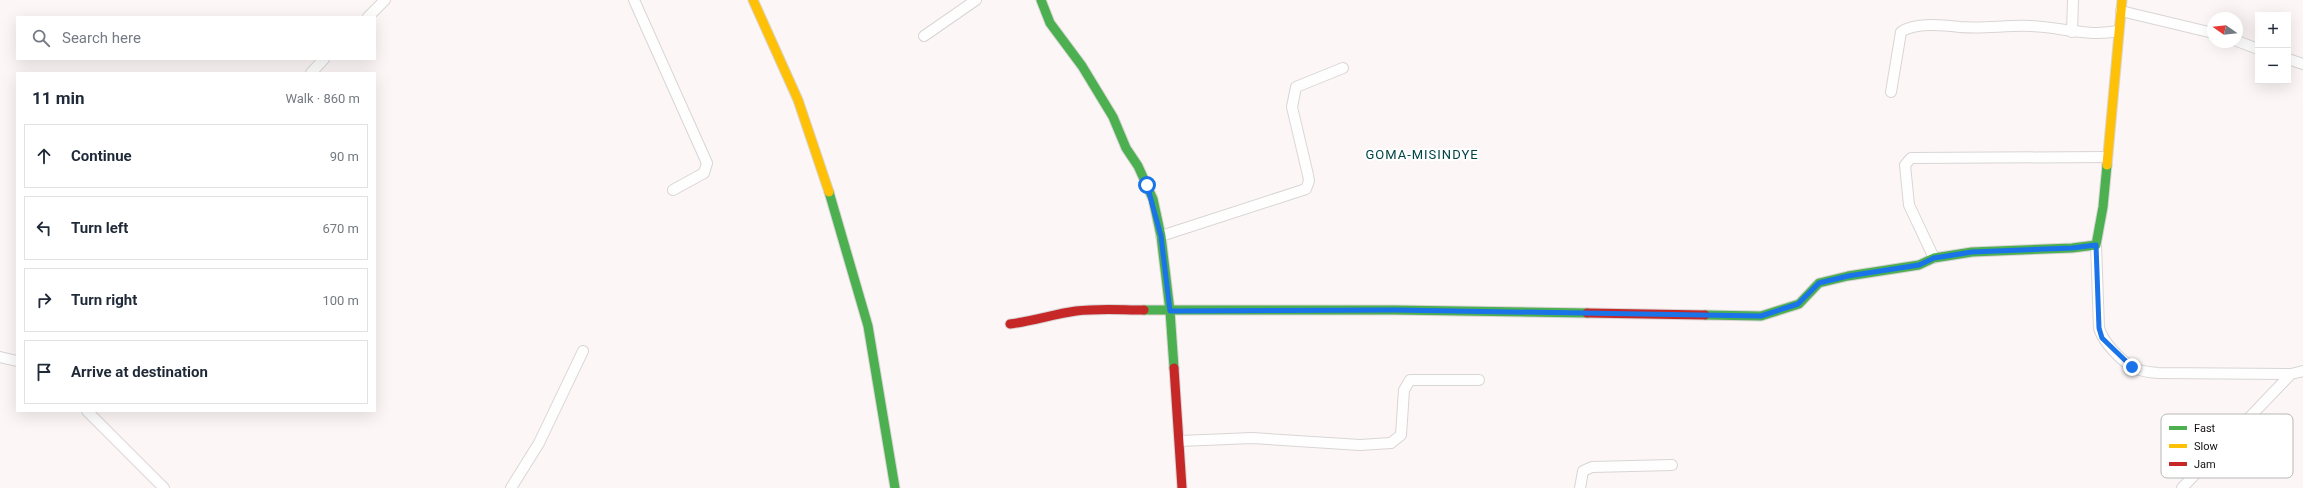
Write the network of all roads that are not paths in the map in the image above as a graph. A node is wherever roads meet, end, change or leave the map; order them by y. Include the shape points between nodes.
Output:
1 (385, 0) edge
2 (634, 0) edge
3 (753, 0) edge
4 (976, 0) edge
5 (1041, 0) edge
6 (2073, 0) edge
7 (2122, 0) edge
8 (2121, 11) junction
9 (369, 16) edge
10 (2118, 31) junction
11 (2072, 32) junction
12 (2207, 32) edge
13 (924, 36) dead end
14 (2243, 43) edge
15 (2255, 48) edge
16 (323, 60) edge
17 (2291, 60) edge
18 (2303, 64) edge
19 (1343, 68) dead end
20 (312, 72) edge
21 (1891, 92) dead end
22 (2107, 157) junction
23 (673, 190) dead end
24 (1161, 236) junction
25 (2096, 245) junction
26 (1934, 258) junction
27 (1170, 311) junction
28 (1010, 324) dead end
29 (584, 351) dead end
30 (0, 356) edge
31 (16, 361) edge
32 (2303, 371) edge
33 (2291, 374) junction
34 (1479, 380) dead end
35 (88, 412) edge
36 (2253, 414) edge
37 (1180, 441) junction
38 (1672, 465) dead end
39 (2192, 478) edge
40 (164, 488) edge
41 (511, 488) edge
42 (895, 488) edge
43 (1182, 488) edge
44 (1580, 488) edge
45 (2182, 488) edge

1 - 9 street
2 - 23 street via 707,163 704,172
3 - 42 street via 798,100 854,273 868,326
4 - 13 street
5 - 24 street via 1050,23 1082,66 1113,117 1126,148 1147,185
6 - 11 street
7 - 8 street
8 - 10 street
8 - 12 street
10 - 11 street via 2103,34
10 - 22 street
11 - 21 street via 2019,25 1961,27 1940,24 1908,27 1901,32 1897,45
14 - 15 street
16 - 20 street
17 - 18 street
19 - 24 street via 1296,87 1292,106 1308,175 1306,189
22 - 25 street via 2103,207
22 - 26 street via 1911,158 1905,165 1909,205
24 - 27 street
25 - 26 street via 1972,252
25 - 33 street via 2099,328 2102,338 2132,367 2158,374
26 - 27 street via 1919,265 1819,283 1798,304 1761,316 1395,310
27 - 28 street via 1099,309
27 - 37 street
29 - 41 street via 539,443
30 - 31 street
32 - 33 street
33 - 36 street
34 - 37 street via 1410,380 1404,390 1401,435 1391,443 1360,445 1252,438
35 - 40 street
37 - 43 street
38 - 44 street via 1592,467 1583,471
39 - 45 street

